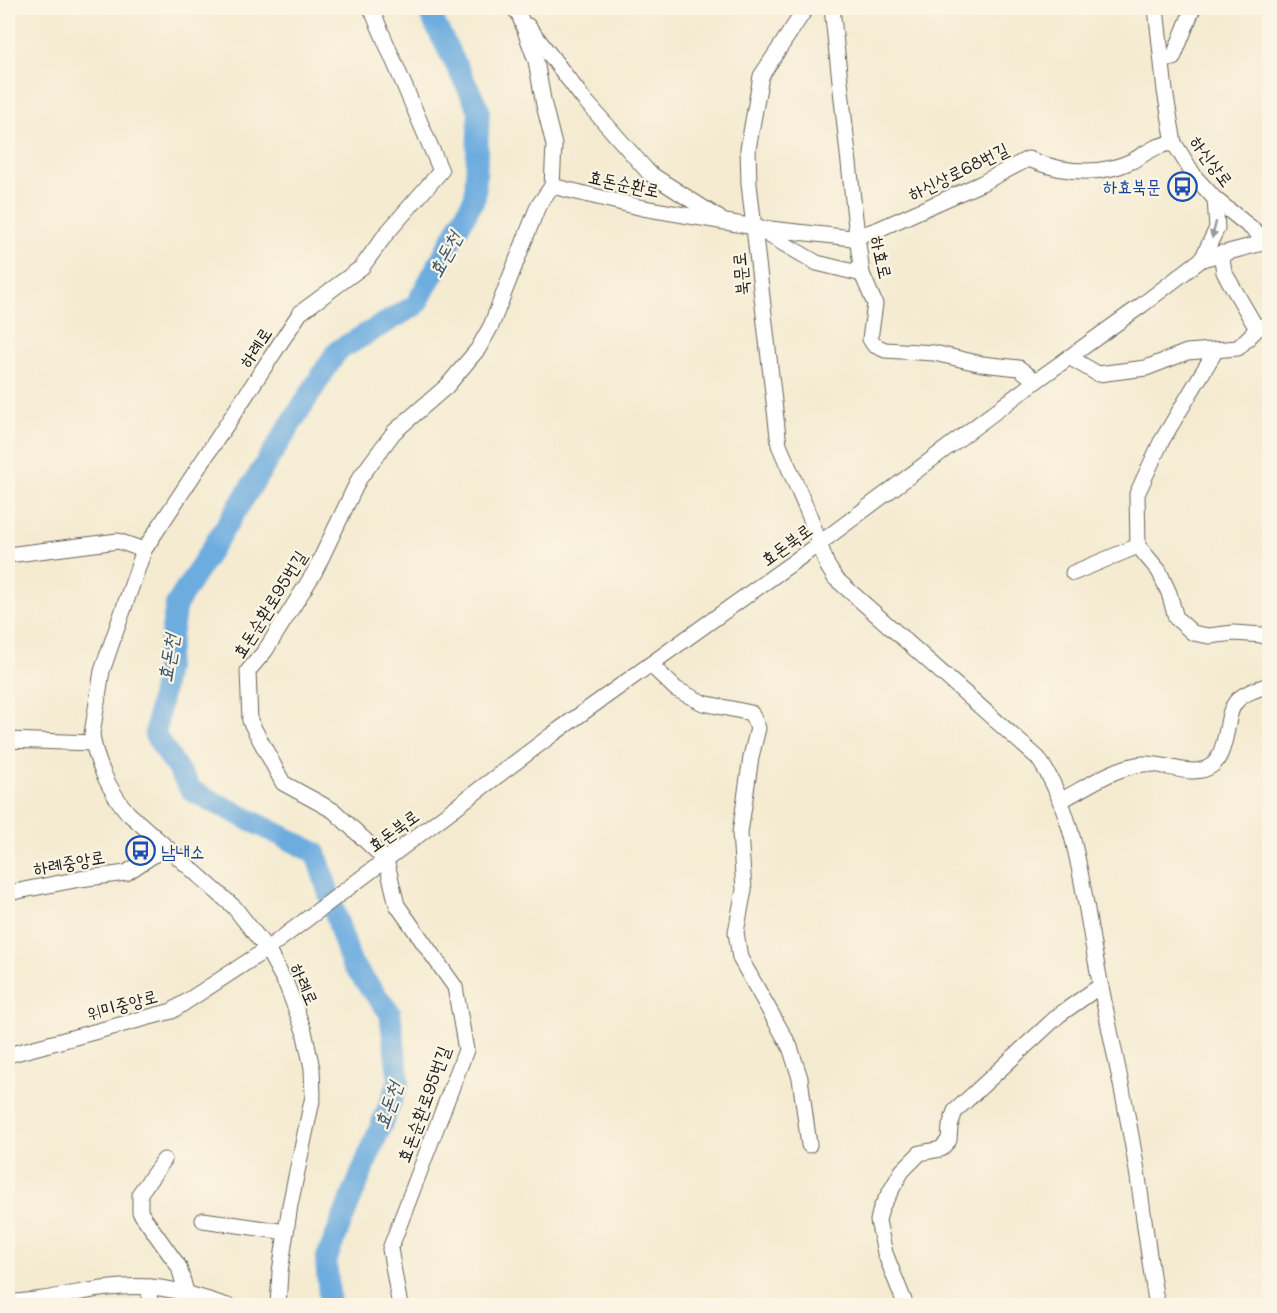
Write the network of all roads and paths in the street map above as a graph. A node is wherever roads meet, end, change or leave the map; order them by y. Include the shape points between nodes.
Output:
1 (372, 8) edge
2 (806, 8) edge
3 (832, 8) edge
4 (1156, 8) edge
5 (1193, 8) edge
6 (516, 11) edge
7 (1162, 60) junction
8 (1174, 143) junction
9 (552, 186) junction
10 (1215, 199) junction
11 (727, 222) junction
12 (755, 228) junction
13 (856, 236) junction
14 (1269, 242) edge
15 (1221, 253) junction
16 (1202, 259) junction
17 (862, 274) junction
18 (1263, 325) edge
19 (1216, 350) junction
20 (1069, 357) junction
21 (1036, 381) junction
22 (820, 543) junction
23 (1138, 546) junction
24 (144, 550) junction
25 (8, 555) edge
26 (1073, 573) dead end
27 (1269, 640) edge
28 (651, 664) junction
29 (1269, 685) edge
30 (8, 740) edge
31 (93, 743) junction
32 (1060, 801) junction
33 (166, 847) junction
34 (380, 864) junction
35 (8, 893) edge
36 (267, 949) junction
37 (1100, 986) junction
38 (8, 1055) edge
39 (809, 1145) dead end
40 (164, 1160) dead end
41 (203, 1220) dead end
42 (286, 1232) junction
43 (150, 1287) junction
44 (186, 1292) junction
45 (45, 1302) edge
46 (8, 1303) edge
47 (149, 1305) edge
48 (228, 1305) edge
49 (278, 1305) edge
50 (400, 1305) edge
51 (906, 1305) edge
52 (1157, 1305) edge

1 - 24 street, 하례로 via 441,171 362,267 300,313
2 - 12 street, 북문로 via 761,76 748,149
3 - 13 street, 하효로
4 - 7 street, 하신상로
5 - 7 street via 1173,58
6 - 9 street via 536,61 554,145
6 - 11 street via 582,98 649,173
7 - 8 street, 하신상로
8 - 10 street, 하신상로 via 1195,177
8 - 13 street, 하신상로68번길 via 1159,145 1114,168 1049,168 1028,159 972,188
9 - 11 street, 효돈순환로 via 605,200
9 - 34 street, 효돈순환로95번길 via 538,206 491,326 478,349 447,386 394,432 359,479 314,573 248,671 250,722 283,783 334,811
10 - 14 street, 하신상로
10 -> 16 street via 1217,228
11 - 12 street, 효돈순환로
12 - 13 street, 하신상로68번길
12 - 17 street, 효돈순환로 via 817,263
12 - 22 street, 북문로 via 779,444
13 - 17 street, 하효로
14 - 15 street
15 - 16 street, 효돈북로
15 - 18 street via 1224,272
16 - 20 street, 효돈북로
17 - 21 street, 하효로 via 875,304 870,339 874,345 885,350 934,353 1019,368
18 - 19 street via 1238,348
19 - 20 street via 1187,352 1146,368 1098,374
19 - 23 street via 1161,442 1137,494
20 - 21 street, 효돈북로
21 - 22 street, 효돈북로
22 - 28 street, 효돈북로
22 - 32 street, 북문로 via 835,578 1038,758 1053,778
23 - 26 street
23 - 27 street via 1159,571 1176,618 1193,633 1263,635
24 - 25 street via 118,542
24 - 31 street, 하례로 via 102,671
28 - 34 street, 효돈북로
28 - 39 street via 676,689 703,703 751,713 758,728 740,833 744,890 736,932 740,957 790,1047 800,1078
29 - 32 street via 1235,701 1228,714 1219,758 1210,767 1194,771 1143,764 1117,771
30 - 31 street
31 - 33 street, 하례로 via 119,803
32 - 37 street, 북문로 via 1073,839
33 - 35 street, 하례중앙로 via 126,873
33 - 36 street, 하례로 via 234,907
34 - 36 street, 효돈북로
34 - 50 street, 효돈순환로95번길 via 397,905 455,987 465,1050 390,1249
36 - 38 street, 위미중앙로 via 172,1011
36 - 42 street, 하례로 via 304,1030 312,1068 313,1096
37 - 51 street via 1059,1015 955,1111 949,1140 941,1149 920,1153 902,1171 878,1221 885,1253
37 - 52 street, 북문로 via 1123,1090
40 - 44 street via 140,1193 140,1212 179,1267
41 - 42 street
42 - 49 street, 하례로
43 - 44 street
43 - 45 street via 126,1287
43 - 47 street
44 - 48 street
45 - 46 street

